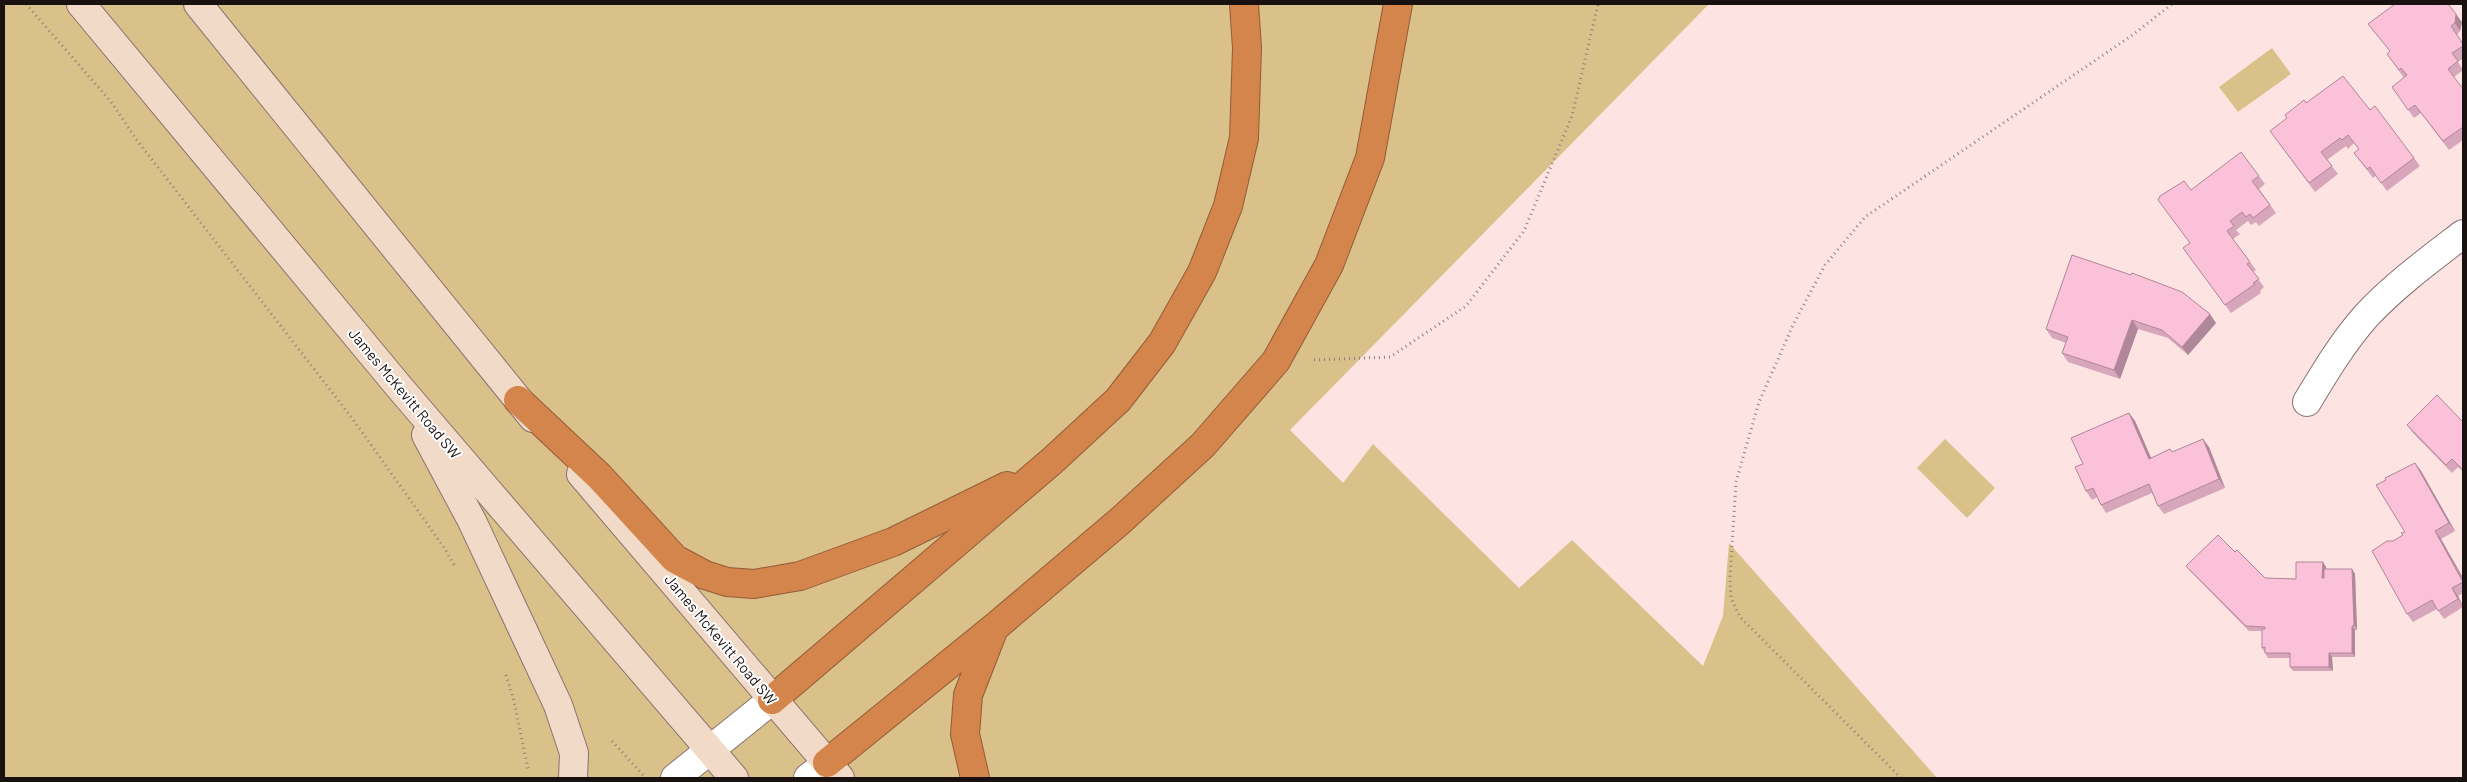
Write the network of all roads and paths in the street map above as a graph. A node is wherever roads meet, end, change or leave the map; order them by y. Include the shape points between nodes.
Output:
1 (26, 4) edge
2 (81, 4) edge
3 (1244, 4) edge
4 (1398, 4) edge
5 (1598, 4) edge
6 (2172, 4) edge
7 (204, 12) edge
8 (2463, 234) edge
9 (1276, 361) junction
10 (400, 388) junction
11 (518, 400) junction
12 (2307, 402) dead end
13 (1052, 461) junction
14 (459, 574) dead end
15 (995, 627) junction
16 (503, 666) dead end
17 (772, 700) junction
18 (612, 741) dead end
19 (710, 749) junction
20 (528, 769) dead end
21 (825, 773) edge
22 (573, 778) edge
23 (646, 778) edge
24 (675, 778) edge
25 (734, 778) edge
26 (975, 778) edge
27 (1901, 778) edge

1 - 14 path via 112,104 352,418 445,549
2 - 10 main road, James McKevitt Road SW
3 - 13 highway via 1247,48 1244,138 1228,206 1202,272 1162,343 1118,400
4 - 9 highway via 1370,158 1329,265
5 - 9 path via 1572,116 1524,231 1466,306 1390,357
6 - 27 path via 2134,34 1865,217 1825,265 1793,325 1759,402 1736,482 1731,598 1740,617
7 - 11 main road, James McKevitt Road SW
8 - 12 street via 2403,280 2366,317
9 - 15 highway via 1202,445 1120,521
10 - 19 main road, James McKevitt Road SW
10 - 22 main road via 472,521 558,705 574,753
11 - 13 highway via 600,477 675,558 705,575 727,582 754,584 800,576 864,554 948,516
11 - 17 main road, James McKevitt Road SW
13 - 17 highway
15 - 21 highway
15 - 26 highway via 968,695 966,734
16 - 20 path
17 - 19 street
17 - 21 main road, James McKevitt Road SW
18 - 23 path
19 - 24 street
19 - 25 main road, James McKevitt Road SW

